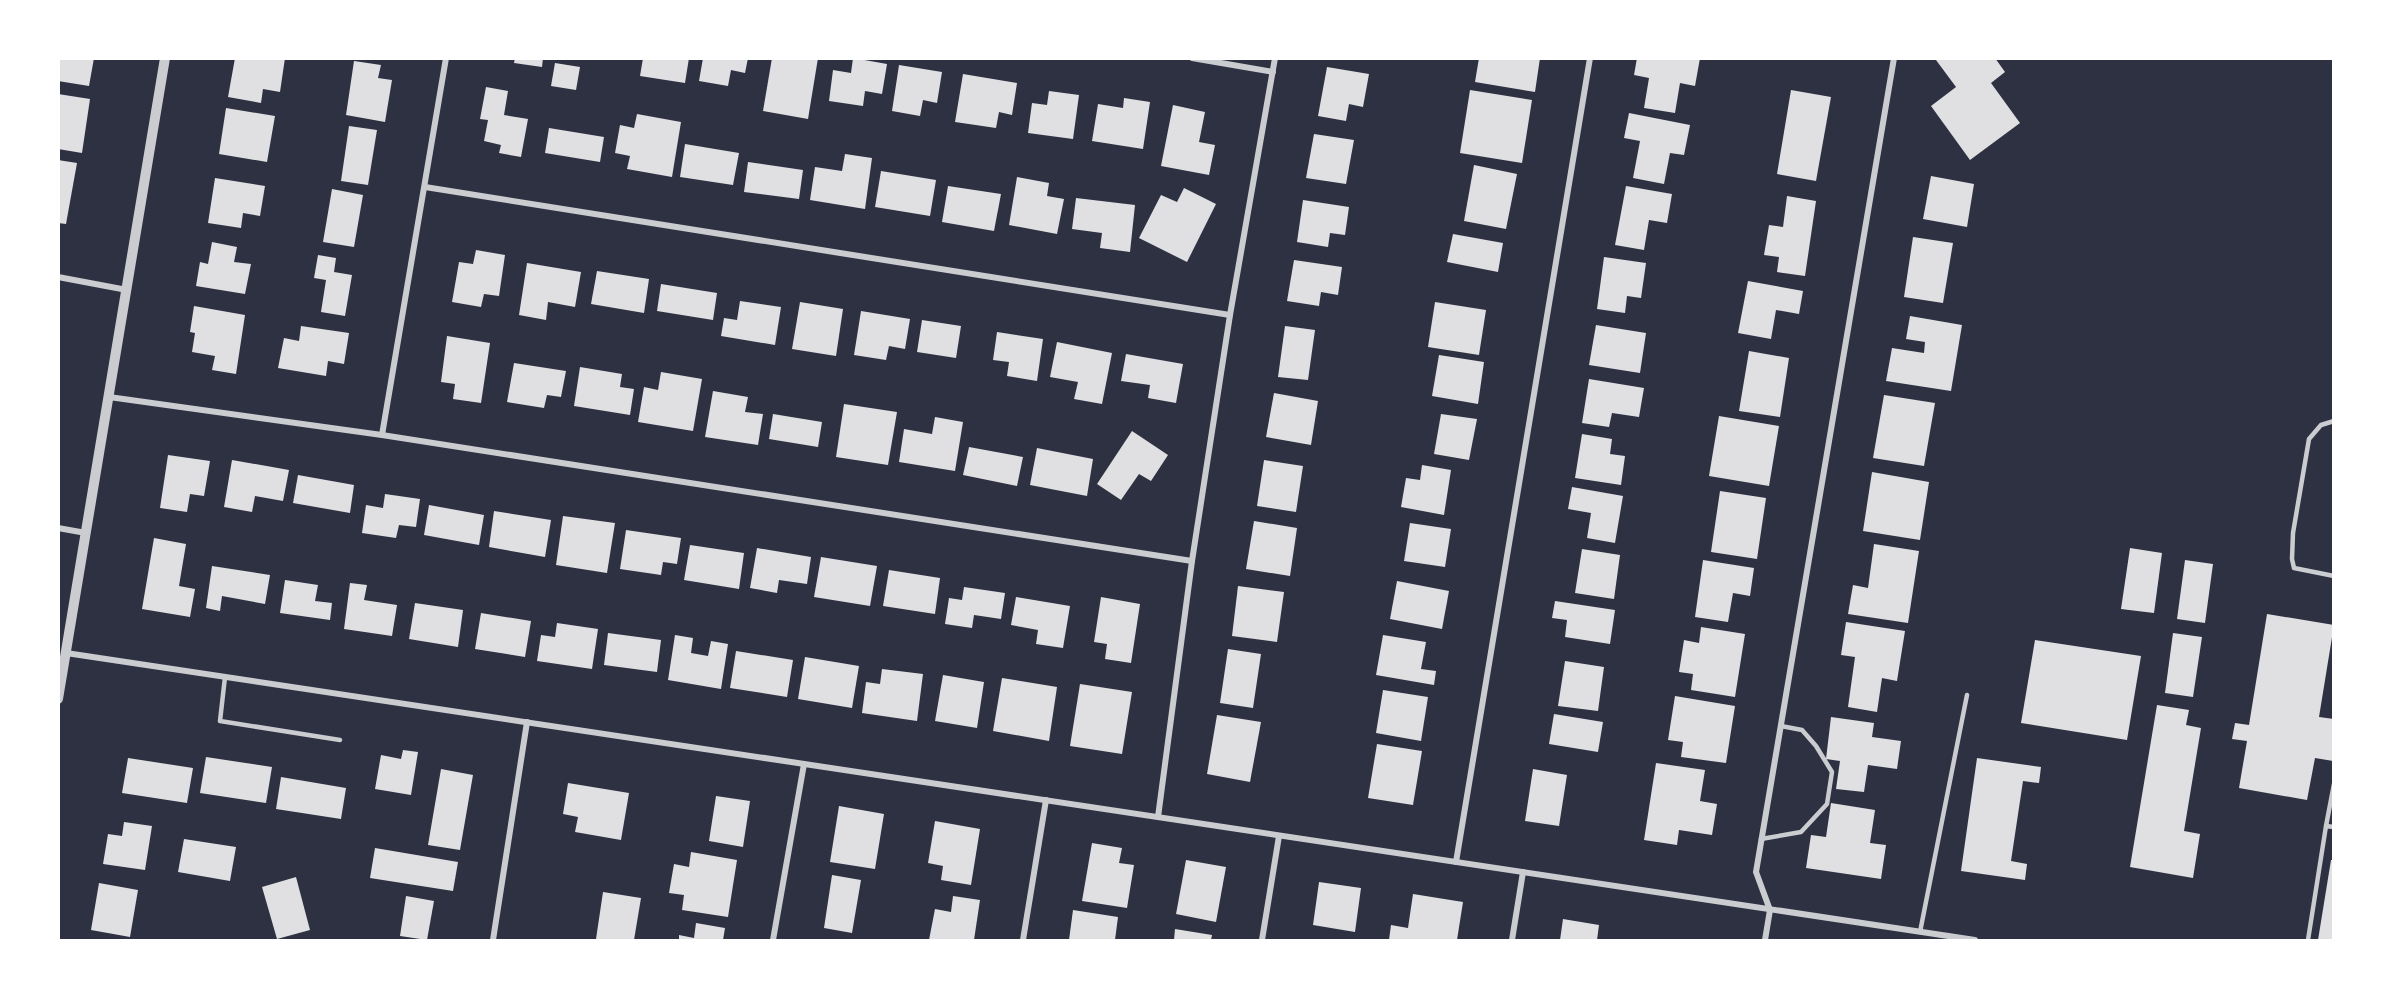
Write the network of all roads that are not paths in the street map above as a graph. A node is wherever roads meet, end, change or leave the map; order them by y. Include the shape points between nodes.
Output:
1 (165, 58) edge
2 (446, 58) edge
3 (1192, 58) edge
4 (1275, 58) edge
5 (1590, 58) edge
6 (1894, 58) edge
7 (1273, 72) junction
8 (425, 187) junction
9 (58, 278) edge
10 (127, 290) junction
11 (1230, 315) junction
12 (109, 397) junction
13 (2334, 421) edge
14 (382, 435) junction
15 (58, 528) edge
16 (86, 533) junction
17 (1192, 561) junction
18 (2334, 576) edge
19 (66, 653) junction
20 (225, 677) junction
21 (1967, 695) dead end
22 (58, 699) edge
23 (527, 722) junction
24 (1781, 726) junction
25 (340, 740) dead end
26 (804, 764) junction
27 (2334, 784) edge
28 (1046, 801) junction
29 (1158, 817) junction
30 (2326, 826) junction
31 (2334, 827) edge
32 (1279, 836) junction
33 (1761, 839) junction
34 (1456, 862) junction
35 (1523, 872) junction
36 (1770, 910) junction
37 (1920, 932) junction
38 (493, 940) edge
39 (772, 940) edge
40 (1023, 940) edge
41 (1262, 940) edge
42 (1512, 940) edge
43 (1765, 940) edge
44 (1919, 940) edge
45 (1976, 940) edge
46 (2308, 940) edge

1 - 10 street
2 - 8 street
3 - 7 street
4 - 7 street
5 - 34 street
6 - 24 street
7 - 11 street
8 - 11 street
8 - 14 street
9 - 10 street
10 - 12 street
11 - 17 street
12 - 14 street
12 - 16 street
13 - 18 lane via 2321,425 2309,439 2292,559 2294,568
14 - 17 street
15 - 16 street
16 - 19 street
17 - 29 street
19 - 20 street
19 - 22 street
20 - 23 street
20 - 25 lane via 220,721
21 - 37 lane
23 - 26 street
23 - 38 street
24 - 33 street
24 - 33 lane via 1802,730 1832,772 1827,804 1801,832
26 - 28 street
26 - 39 street
27 - 30 lane
28 - 29 street
28 - 40 street
29 - 32 street
30 - 31 lane
30 - 46 lane
32 - 34 street
32 - 41 street
33 - 36 street via 1756,872
34 - 35 street
35 - 36 street
35 - 42 street
36 - 37 street
36 - 43 street
37 - 44 street
37 - 45 street

